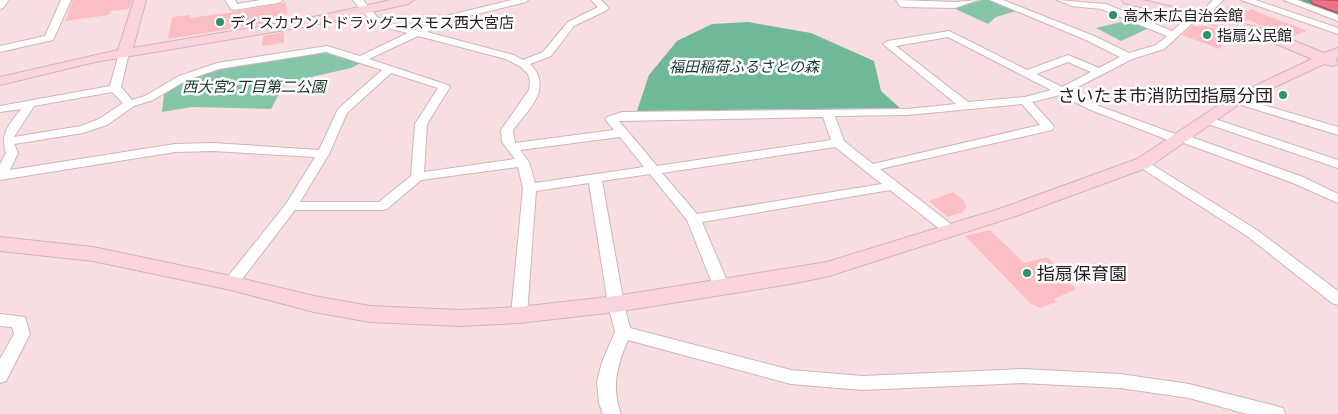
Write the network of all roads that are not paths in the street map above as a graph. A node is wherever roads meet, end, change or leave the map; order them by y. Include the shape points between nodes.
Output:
1 (4, 0) edge
2 (66, 0) edge
3 (140, 0) edge
4 (230, 0) edge
5 (278, 0) edge
6 (408, 0) edge
7 (522, 0) edge
8 (596, 0) edge
9 (901, 0) edge
10 (973, 0) edge
11 (995, 0) edge
12 (1062, 0) edge
13 (1128, 0) edge
14 (1218, 0) edge
15 (1246, 0) edge
16 (1289, 0) edge
17 (1319, 0) edge
18 (1334, 0) edge
19 (1338, 2) edge
20 (362, 5) edge
21 (0, 6) edge
22 (1338, 7) edge
23 (1200, 17) junction
24 (1338, 18) edge
25 (1338, 31) edge
26 (416, 33) junction
27 (1174, 35) junction
28 (0, 49) edge
29 (124, 52) junction
30 (1128, 58) junction
31 (1334, 58) edge
32 (362, 59) junction
33 (524, 63) junction
34 (390, 70) junction
35 (1101, 72) junction
36 (1028, 73) junction
37 (0, 81) edge
38 (115, 88) junction
39 (1062, 91) junction
40 (1025, 100) junction
41 (1236, 100) junction
42 (30, 104) junction
43 (130, 104) junction
44 (966, 106) junction
45 (0, 109) edge
46 (828, 113) junction
47 (1206, 120) junction
48 (1338, 131) edge
49 (623, 133) junction
50 (1178, 138) junction
51 (7, 142) junction
52 (838, 142) junction
53 (512, 148) junction
54 (322, 154) junction
55 (523, 162) junction
56 (1143, 163) junction
57 (1338, 164) edge
58 (870, 168) junction
59 (654, 171) junction
60 (0, 175) edge
61 (417, 177) junction
62 (595, 179) junction
63 (893, 186) junction
64 (530, 188) junction
65 (1338, 199) edge
66 (290, 206) junction
67 (694, 220) junction
68 (951, 231) junction
69 (0, 244) edge
70 (231, 283) junction
71 (722, 288) junction
72 (1338, 299) edge
73 (616, 304) junction
74 (519, 315) junction
75 (0, 320) edge
76 (622, 332) junction
77 (0, 376) edge
78 (612, 414) edge
79 (1276, 414) edge

1 - 21 street
2 - 28 street via 49,38
3 - 29 street
4 - 5 street via 234,7
6 - 20 street
7 - 26 street via 449,18
8 - 33 street via 604,8 570,24 547,54
9 - 10 street via 903,4 955,5
11 - 30 street via 1090,38
12 - 27 street via 1103,6
13 - 23 street
14 - 23 street
15 - 25 street
16 - 24 street
17 - 22 highway
18 - 19 highway
20 - 26 street via 374,19
20 - 29 street via 290,25
23 - 27 street
23 - 31 street via 1260,32
26 - 32 street
26 - 33 street
27 - 30 street via 1160,47
29 - 37 street
29 - 38 street
30 - 35 street
31 - 41 street
32 - 34 street
32 - 43 street via 327,49 217,66 182,78 149,98
33 - 53 street via 537,81 536,91 507,130
34 - 54 street via 342,111
34 - 61 street via 444,88 421,124
35 - 36 street via 1068,58
35 - 39 street
36 - 39 street
36 - 44 street via 949,34 888,44
38 - 42 street
38 - 43 street
39 - 40 street
39 - 50 street via 1095,108
40 - 44 street
40 - 58 street via 1048,128
41 - 47 street
41 - 48 street
42 - 45 street
42 - 51 street via 16,121
43 - 51 street via 103,122 83,130
44 - 46 street via 907,112
46 - 49 street via 622,116 611,119
46 - 52 street
47 - 50 street
47 - 57 street
49 - 53 street
49 - 59 street
50 - 56 street
50 - 65 street via 1298,180
51 - 60 street via 12,154
52 - 58 street
52 - 59 street
53 - 55 street
54 - 60 street via 213,147 175,148
54 - 66 street
55 - 61 street
55 - 64 street
56 - 68 street
56 - 72 street via 1252,233
58 - 63 street
59 - 62 street
59 - 67 street
61 - 66 street via 382,206
62 - 64 street
62 - 73 street
63 - 67 street
63 - 68 street
64 - 74 street
66 - 70 street
67 - 71 street
68 - 71 street via 828,269
69 - 70 street via 93,254
70 - 74 street via 370,314 462,318
71 - 73 street
73 - 74 street
73 - 76 street
75 - 77 street via 19,321 22,334
76 - 78 street via 604,382 607,405
76 - 79 street via 791,377 862,383 1022,376 1120,381 1189,391

